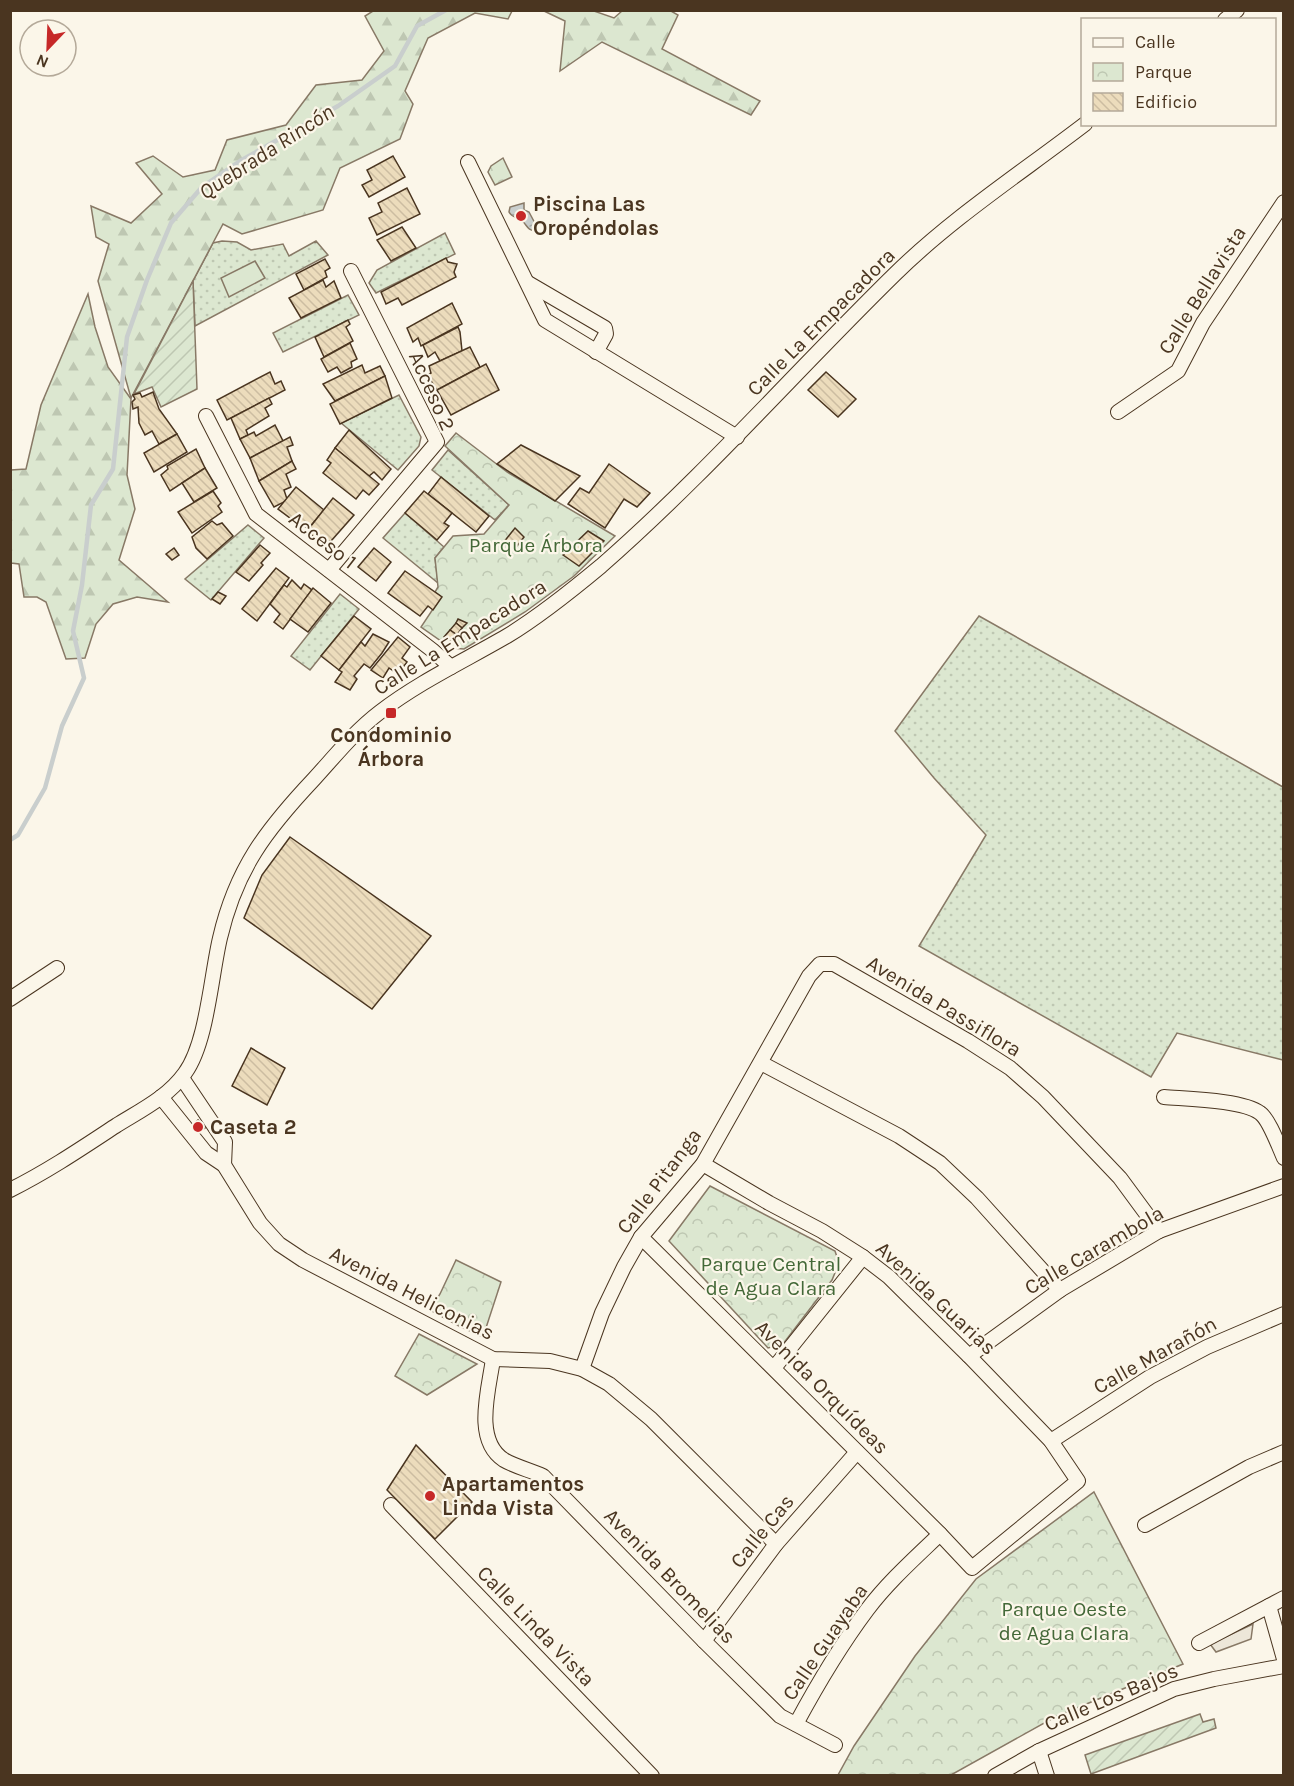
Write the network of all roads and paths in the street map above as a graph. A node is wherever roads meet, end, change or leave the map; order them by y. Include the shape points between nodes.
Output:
1 (1082, 126) edge
2 (468, 162) dead end
3 (1284, 202) edge
4 (351, 271) dead end
5 (528, 283) junction
6 (596, 352) junction
7 (1118, 412) dead end
8 (206, 416) dead end
9 (737, 437) junction
10 (329, 570) junction
11 (452, 667) junction
12 (820, 964) joint
13 (57, 968) dead end
14 (11, 997) edge
15 (761, 1063) junction
16 (182, 1078) junction
17 (161, 1097) junction
18 (1164, 1097) dead end
19 (1284, 1158) edge
20 (703, 1164) junction
21 (224, 1165) junction
22 (1284, 1186) edge
23 (10, 1190) edge
24 (1159, 1231) junction
25 (641, 1237) junction
26 (863, 1257) junction
27 (1060, 1290) junction
28 (1284, 1314) edge
29 (969, 1356) junction
30 (493, 1359) junction
31 (774, 1368) junction
32 (582, 1369) junction
33 (1051, 1441) junction
34 (857, 1452) junction
35 (1284, 1452) edge
36 (391, 1505) dead end
37 (1145, 1525) dead end
38 (940, 1534) junction
39 (776, 1544) junction
40 (972, 1568) joint
41 (1284, 1598) edge
42 (1269, 1606) junction
43 (704, 1641) junction
44 (1199, 1643) dead end
45 (1284, 1659) edge
46 (1284, 1666) edge
47 (796, 1724) junction
48 (835, 1745) dead end
49 (1039, 1751) junction
50 (652, 1776) edge
51 (995, 1776) edge
52 (1047, 1776) edge

1 - 9 street, Calle La Empacadora via 953,223 897,272
2 - 5 street
3 - 7 street, Calle Bellavista via 1203,323 1178,371
4 - 10 street, Acceso 2 via 437,442
5 - 6 street via 545,320
5 - 6 street via 605,328 606,334
6 - 9 street
8 - 10 street, Acceso 1 via 256,514
9 - 11 street, Calle La Empacadora via 572,590 510,634
10 - 11 street, Acceso 1
11 - 16 street, Calle La Empacadora via 366,723 285,810 251,855 220,937 197,1051
12 - 15 street, Calle Pitanga via 809,976
12 - 24 street, Avenida Passiflora via 834,964 1010,1068 1120,1178
13 - 14 street
15 - 20 street, Calle Pitanga
15 - 27 street via 899,1136 940,1163
16 - 17 street, Calle La Empacadora
16 - 21 street, Avenida Heliconias via 225,1142
17 - 21 street, Avenida Heliconias via 206,1153
17 - 23 street, Calle La Empacadora via 45,1172
18 - 19 street via 1235,1103 1261,1113
20 - 25 street, Calle Pitanga
20 - 26 street, Avenida Guarias
21 - 30 street, Avenida Heliconias via 260,1223 279,1244
22 - 24 street, Calle Carambola
24 - 27 street, Calle Carambola
25 - 31 street, Avenida Orquídeas
25 - 32 street, Calle Pitanga via 602,1313
26 - 29 street, Avenida Guarias via 889,1277
26 - 31 street
27 - 29 street, Calle Carambola
28 - 33 street, Calle Marañón via 1150,1377
29 - 33 street, Avenida Guarias
30 - 32 street, Avenida Heliconias via 550,1360
30 - 43 street, Avenida Bromelias via 485,1412 491,1446 501,1458 543,1476
31 - 34 street, Avenida Orquídeas
32 - 39 street, Avenida Heliconias via 609,1384 651,1419
33 - 40 street, Avenida Guarias via 1078,1481
34 - 38 street, Avenida Orquídeas
34 - 39 street, Calle Cas
35 - 37 street
36 - 50 street, Calle Linda Vista
38 - 40 street, Avenida Orquídeas
38 - 47 street, Calle Guayaba via 868,1609 820,1679
39 - 43 street, Calle Cas
41 - 42 street
42 - 44 street
42 - 45 street
43 - 47 street, Avenida Bromelias via 780,1716
46 - 49 street, Calle Los Bajos via 1174,1689
47 - 48 street, Avenida Bromelias
49 - 51 street, Calle Los Bajos
49 - 52 street

